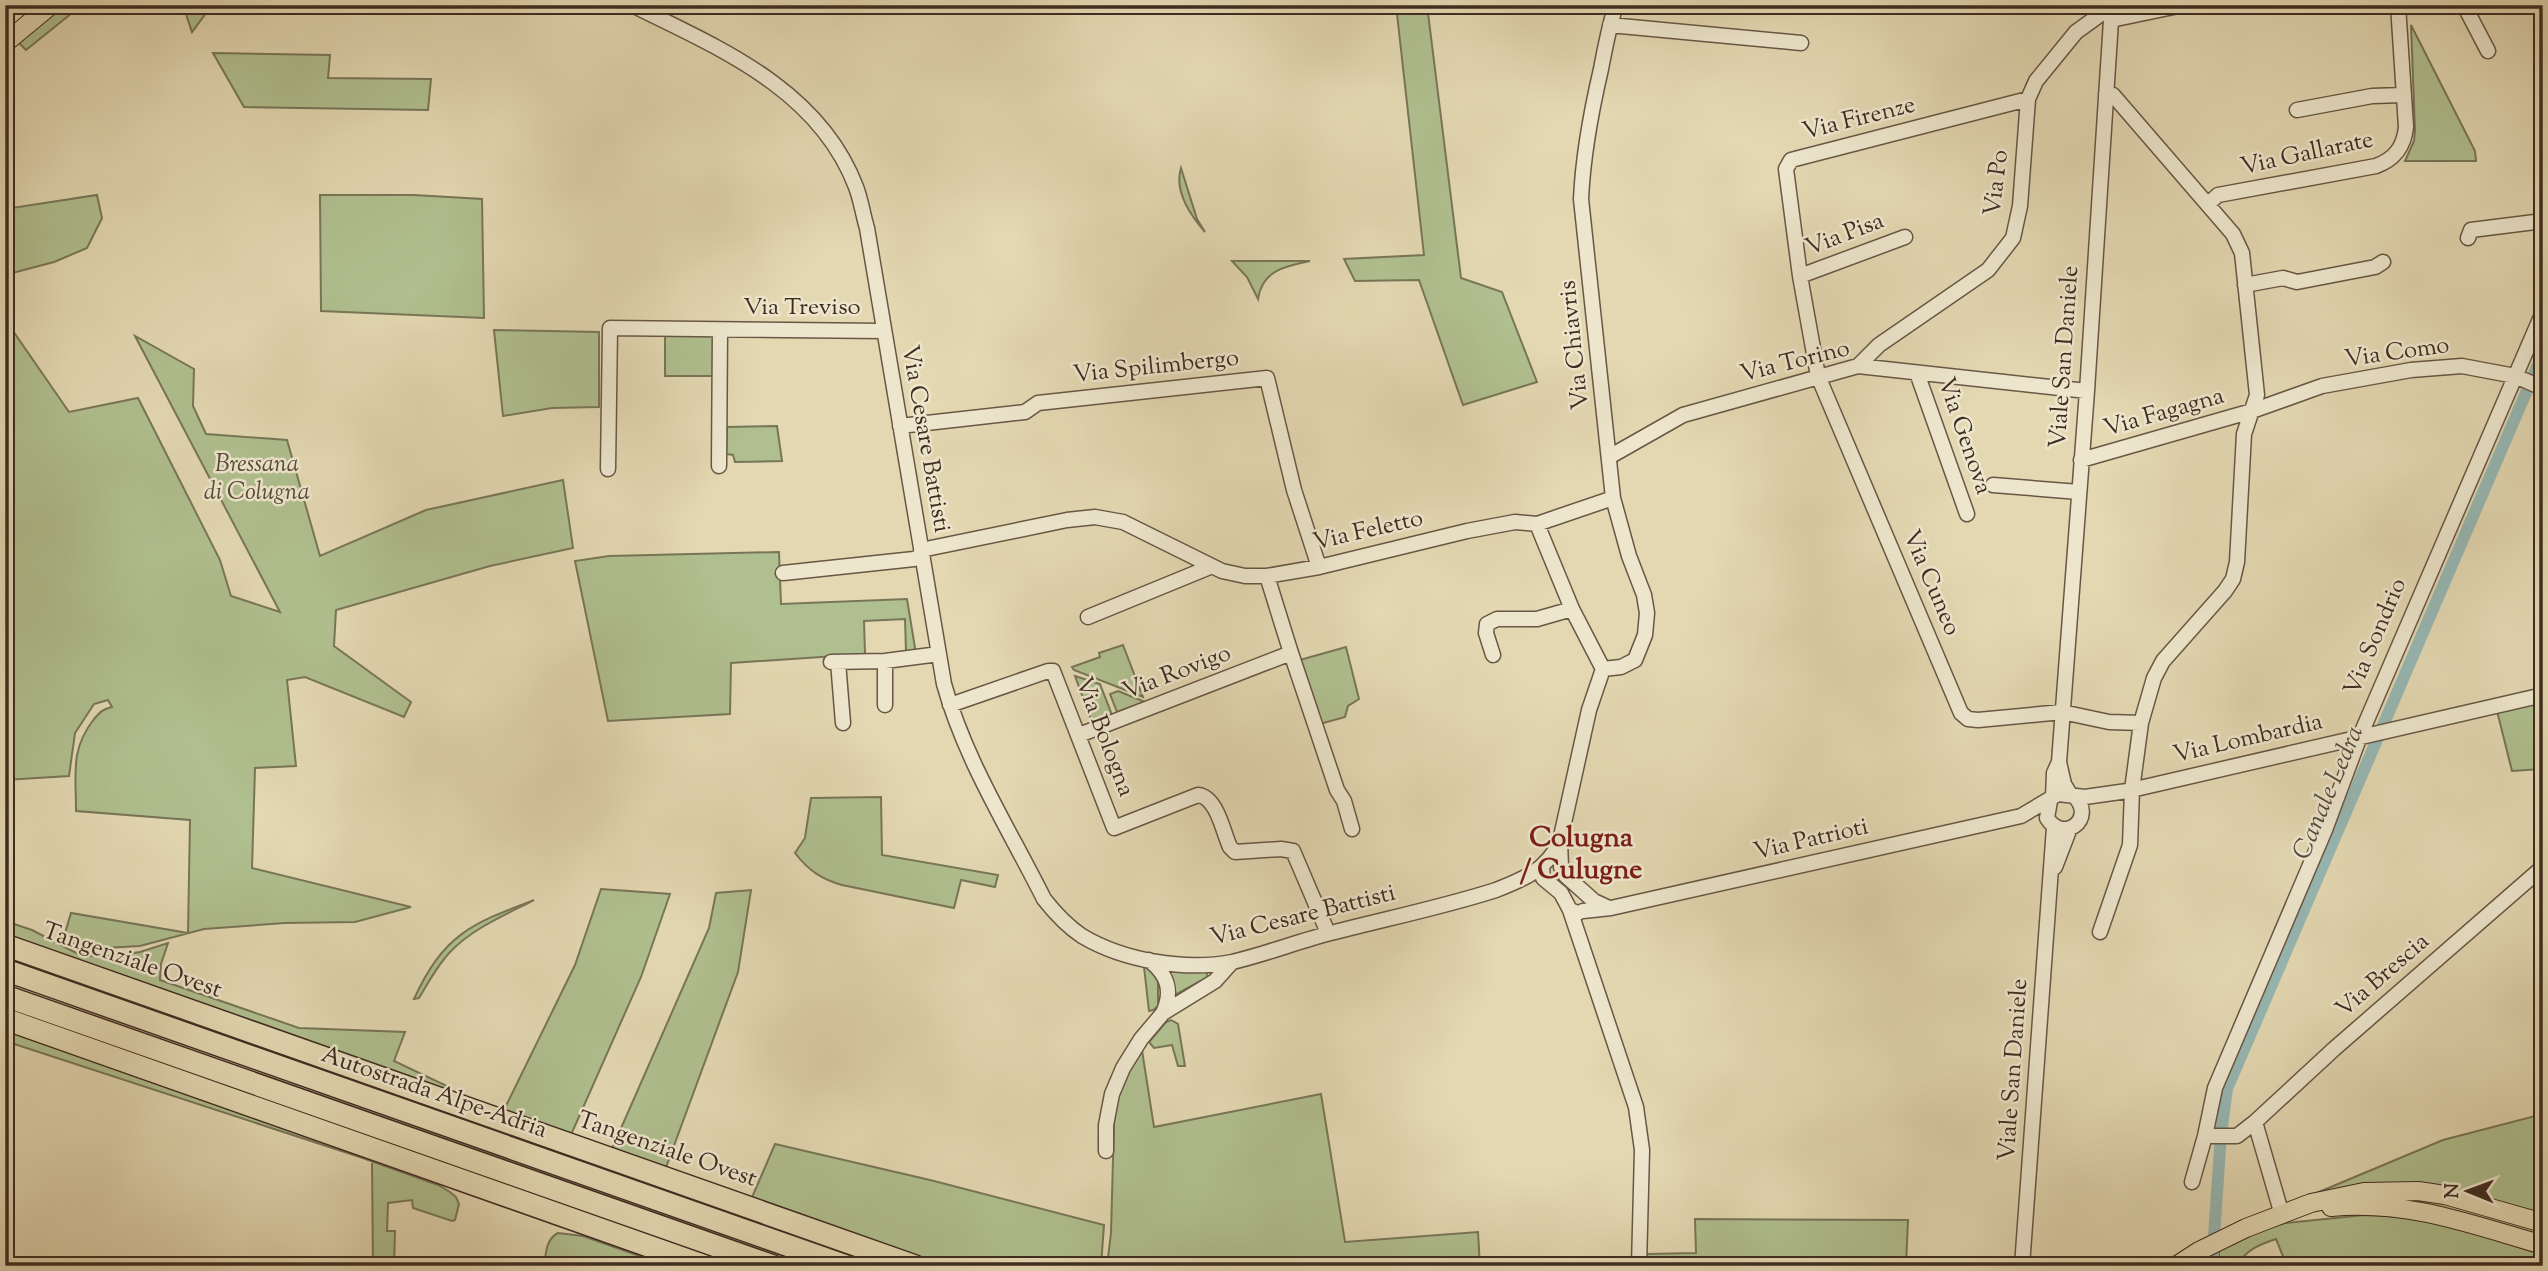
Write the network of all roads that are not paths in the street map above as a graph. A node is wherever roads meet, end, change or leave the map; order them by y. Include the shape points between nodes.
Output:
1 (51, 5) edge
2 (632, 5) edge
3 (1616, 5) edge
4 (2183, 5) edge
5 (2398, 5) edge
6 (2464, 5) edge
7 (2111, 10) edge
8 (1610, 24) junction
9 (5, 43) edge
10 (1801, 43) dead end
11 (2488, 51) dead end
12 (2106, 94) junction
13 (2403, 96) junction
14 (2028, 99) junction
15 (2297, 110) dead end
16 (2209, 203) junction
17 (2543, 221) edge
18 (1906, 237) dead end
19 (2468, 238) dead end
20 (2383, 262) dead end
21 (1800, 276) junction
22 (2245, 285) junction
23 (2543, 312) edge
24 (720, 330) junction
25 (884, 331) junction
26 (1858, 366) junction
27 (1917, 373) junction
28 (1818, 376) junction
29 (2518, 378) junction
30 (2540, 385) edge
31 (2087, 391) junction
32 (2255, 410) junction
33 (900, 426) junction
34 (1609, 457) junction
35 (2081, 460) junction
36 (719, 466) dead end
37 (608, 469) dead end
38 (1993, 485) dead end
39 (2079, 492) junction
40 (1613, 498) junction
41 (1968, 514) dead end
42 (1537, 524) junction
43 (922, 552) junction
44 (1210, 567) junction
45 (1319, 567) junction
46 (783, 573) dead end
47 (1267, 576) junction
48 (1572, 609) junction
49 (1088, 617) dead end
50 (1291, 653) junction
51 (939, 654) junction
52 (1493, 655) dead end
53 (886, 661) junction
54 (1603, 670) junction
55 (2543, 695) edge
56 (885, 705) dead end
57 (950, 705) junction
58 (2062, 712) junction
59 (843, 723) dead end
60 (2141, 723) junction
61 (1079, 735) junction
62 (2364, 735) junction
63 (2059, 762) junction
64 (2129, 790) junction
65 (2072, 796) junction
66 (2052, 799) junction
67 (2021, 816) junction
68 (2081, 817) junction
69 (2051, 822) junction
70 (2070, 828) junction
71 (1352, 829) dead end
72 (2543, 867) edge
73 (1550, 870) junction
74 (2050, 878) junction
75 (1580, 911) junction
76 (2100, 932) dead end
77 (1328, 933) junction
78 (5, 944) edge
79 (1148, 959) junction
80 (1232, 962) junction
81 (5, 970) edge
82 (5, 996) edge
83 (1163, 1013) junction
84 (5, 1019) edge
85 (2255, 1122) junction
86 (2208, 1136) junction
87 (1107, 1151) dead end
88 (2192, 1182) dead end
89 (2282, 1215) junction
90 (2543, 1223) edge
91 (2541, 1240) edge
92 (2187, 1259) edge
93 (705, 1266) edge
94 (773, 1266) edge
95 (845, 1266) edge
96 (915, 1266) edge
97 (1640, 1266) edge
98 (2022, 1266) edge

1 - 9 main road
2 - 25 street, Via Cesare Battisti via 721,49 771,80 829,136 856,187
3 - 8 street, Via Chiavris
4 - 7 street
5 - 13 street, Via Gallarate
6 - 11 street
7 - 12 street, Viale San Daniele
7 - 14 street, Via Po via 2076,32 2036,81
8 - 10 street
8 - 34 street, Via Chiavris via 1590,118 1581,199
12 - 16 street via 2113,95
12 - 31 street, Viale San Daniele
13 - 15 street, Via Gallarate via 2372,96
13 - 16 street, Via Gallarate via 2404,141 2386,163 2218,195
14 - 21 street, Via Firenze via 1791,160 1786,169
14 - 26 street, Via Po via 2020,206 2013,238 1988,271 1879,345
16 - 22 street via 2242,253
17 - 19 street via 2471,230
18 - 21 street, Via Pisa
20 - 22 street via 2297,282 2283,278
21 - 28 street, Via Firenze
22 - 32 street
23 - 29 street, Via Sondrio
24 - 25 street, Via Treviso
24 - 36 street, Via Treviso
24 - 37 street, Via Treviso via 610,328
25 - 33 street, Via Cesare Battisti
26 - 27 street, Via Torino
26 - 28 street, Via Torino
27 - 31 street, Via Torino
27 - 41 street, Via Genova
28 - 34 street, Via Torino via 1683,415
28 - 58 street, Via Cuneo via 1961,713 1978,720
29 - 30 street, Via Como
29 - 32 street, Via Como via 2462,366 2411,370 2322,386
29 - 62 street, Via Sondrio
31 - 35 street, Viale San Daniele
32 - 35 street, Via Fagagna
32 - 60 street via 2244,434 2233,579 2163,661
33 - 43 street, Via Cesare Battisti
33 - 45 street, Via Spilimbergo via 1025,412 1038,403 1267,378 1294,490
34 - 40 street, Via Chiavris
35 - 39 street, Viale San Daniele
38 - 39 street
39 - 58 street, Viale San Daniele
40 - 42 street, Via Feletto
40 - 54 street, Via Chiavris via 1644,595 1646,635 1631,664
42 - 45 street, Via Feletto via 1516,522 1466,531
42 - 48 street
43 - 44 street, Via Feletto via 1095,517 1124,522
43 - 46 street, Via Cesare Battisti via 900,561
43 - 51 street, Via Cesare Battisti
44 - 47 street, Via Feletto
44 - 49 street
45 - 47 street, Via Feletto
47 - 50 street
48 - 52 street via 1537,619 1497,619 1487,624
48 - 54 street
50 - 61 street, Via Rovigo
50 - 71 street
51 - 53 street
51 - 57 street, Via Cesare Battisti
53 - 56 street
53 - 59 street via 835,662
54 - 73 street
55 - 62 street, Via Lombardia
57 - 61 street, Via Bologna via 1054,671
57 - 79 street, Via Cesare Battisti via 1044,899 1080,935
58 - 60 street
58 - 63 street, Viale San Daniele
60 - 64 street
61 - 77 street, Via Bologna via 1114,828 1205,796 1235,852 1293,851
62 - 64 street, Via Lombardia
62 - 86 street, Via Sondrio via 2214,1088
63 - 65 street, Viale San Daniele via 2064,785
63 - 66 street, Viale San Daniele
64 - 65 street, Via Lombardia
64 - 68 street, Via Lombardia
64 - 76 street via 2130,845
65 - 66 street via 2058,794
65 - 68 street via 2081,806
66 - 67 street, Via Patrioti
66 - 69 street via 2047,806
67 - 69 street, Via Patrioti
67 - 75 street, Via Patrioti via 1611,908
68 - 70 street
69 - 70 street
69 - 74 street, Viale San Daniele via 2055,838
70 - 74 street, Viale San Daniele
72 - 85 street, Via Brescia
73 - 75 street via 1563,895
73 - 75 street via 1568,880
73 - 77 street, Via Cesare Battisti via 1478,895
74 - 98 street, Viale San Daniele
75 - 97 street via 1636,1107 1642,1150
77 - 80 street, Via Cesare Battisti
78 - 96 highway, Tangenziale Ovest
79 - 80 street, Via Cesare Battisti via 1178,964
79 - 83 street via 1165,976 1168,1001
80 - 83 street via 1215,981
81 - 95 highway, Autostrada Alpe-Adria
82 - 94 highway, Autostrada Alpe-Adria
83 - 87 street via 1141,1039 1115,1084 1106,1125
84 - 93 highway
85 - 86 street, Via Brescia via 2243,1133 2227,1138
85 - 89 street
86 - 88 street, Via Sondrio
89 - 90 main road via 2335,1196 2391,1190 2445,1195
89 - 91 main road via 2350,1206 2403,1207
89 - 92 main road via 2224,1237

